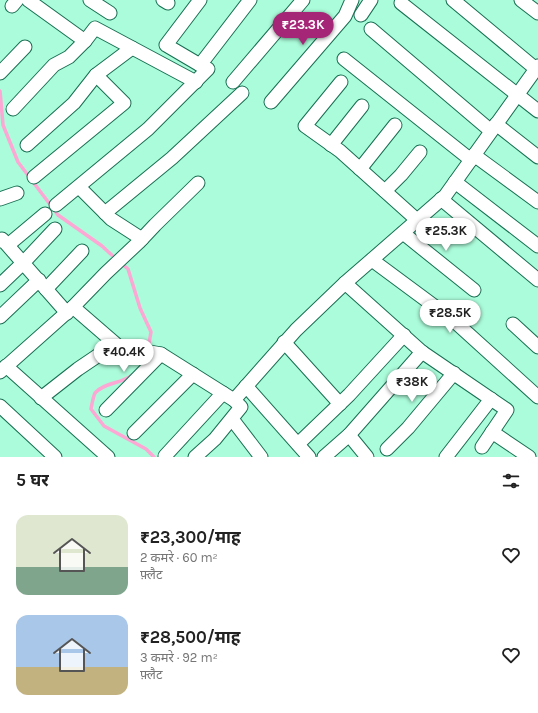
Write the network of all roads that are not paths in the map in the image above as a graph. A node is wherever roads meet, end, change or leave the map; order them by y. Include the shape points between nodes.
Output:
1 (28, 0) edge
2 (90, 0) edge
3 (200, 0) edge
4 (250, 0) edge
5 (303, 0) edge
6 (352, 0) edge
7 (371, 0) edge
8 (453, 0) edge
9 (401, 3) dead end
10 (110, 13) dead end
11 (361, 15) dead end
12 (371, 29) dead end
13 (85, 41) junction
14 (25, 48) dead end
15 (132, 48) junction
16 (344, 59) dead end
17 (200, 65) junction
18 (537, 68) edge
19 (0, 73) edge
20 (96, 75) junction
21 (196, 82) junction
22 (233, 82) dead end
23 (341, 82) dead end
24 (242, 92) dead end
25 (517, 94) junction
26 (271, 102) dead end
27 (362, 106) dead end
28 (13, 109) dead end
29 (538, 111) edge
30 (395, 125) dead end
31 (494, 127) junction
32 (27, 145) dead end
33 (331, 145) junction
34 (420, 152) dead end
35 (538, 157) edge
36 (472, 158) junction
37 (360, 169) junction
38 (34, 177) dead end
39 (455, 182) junction
40 (198, 183) dead end
41 (79, 187) junction
42 (385, 191) junction
43 (17, 193) dead end
44 (0, 199) edge
45 (441, 199) junction
46 (538, 202) edge
47 (56, 205) dead end
48 (105, 213) junction
49 (45, 214) dead end
50 (417, 220) junction
51 (55, 228) dead end
52 (403, 233) junction
53 (142, 239) junction
54 (4, 243) edge
55 (538, 246) edge
56 (82, 252) dead end
57 (372, 260) junction
58 (23, 263) junction
59 (538, 280) edge
60 (345, 283) junction
61 (0, 285) edge
62 (42, 285) junction
63 (474, 290) dead end
64 (70, 310) junction
65 (0, 317) edge
66 (513, 324) dead end
67 (404, 336) junction
68 (284, 342) junction
69 (115, 344) junction
70 (538, 347) edge
71 (422, 352) junction
72 (158, 353) junction
73 (3, 369) edge
74 (454, 373) junction
75 (193, 374) junction
76 (246, 386) junction
77 (223, 393) junction
78 (538, 397) edge
79 (41, 398) junction
80 (491, 399) junction
81 (234, 400) junction
82 (340, 404) junction
83 (0, 406) edge
84 (106, 410) dead end
85 (232, 418) junction
86 (492, 432) junction
87 (134, 433) dead end
88 (349, 435) junction
89 (298, 444) junction
90 (482, 447) dead end
91 (387, 449) dead end
92 (209, 452) edge
93 (164, 456) dead end
94 (55, 457) edge
95 (108, 457) edge
96 (195, 457) edge
97 (261, 457) edge
98 (309, 457) edge
99 (324, 457) edge
100 (367, 457) edge
101 (446, 457) edge
102 (529, 457) edge

1 - 13 street
2 - 10 street
3 - 17 street via 166,45
4 - 17 street
5 - 22 street
6 - 26 street via 345,16
7 - 11 street
8 - 18 street
9 - 25 street
12 - 31 street
13 - 15 street via 95,28
13 - 28 street via 69,57 54,65
14 - 19 street
15 - 20 street
15 - 21 street
16 - 36 street
17 - 21 street via 208,69
18 - 25 street
20 - 32 street via 74,103
20 - 38 street via 124,103
21 - 41 street via 148,129
23 - 33 street via 305,126
24 - 48 street via 172,158
25 - 29 street
25 - 31 street
27 - 33 street
30 - 37 street
31 - 35 street
31 - 36 street
33 - 37 street
34 - 42 street
36 - 39 street
36 - 46 street
37 - 42 street
39 - 45 street
39 - 55 street
40 - 53 street
41 - 47 street
41 - 48 street
42 - 50 street
43 - 44 street
45 - 50 street
45 - 59 street
48 - 53 street
49 - 54 street
50 - 52 street
51 - 58 street
52 - 57 street
52 - 63 street
53 - 64 street
54 - 58 street
56 - 62 street
57 - 60 street
57 - 78 street via 453,320
58 - 61 street
58 - 62 street
60 - 67 street
60 - 68 street
62 - 64 street
62 - 65 street
64 - 69 street
64 - 73 street
66 - 70 street
67 - 71 street
67 - 82 street
68 - 76 street
68 - 82 street
69 - 72 street
69 - 79 street
71 - 74 street
71 - 88 street
72 - 75 street
72 - 84 street
73 - 79 street
74 - 80 street
74 - 91 street
75 - 77 street
75 - 87 street
76 - 81 street
76 - 89 street
77 - 81 street
77 - 93 street
79 - 95 street
80 - 86 street via 507,410
80 - 101 street
81 - 85 street via 241,407
82 - 89 street
83 - 94 street
85 - 92 street via 215,439
85 - 97 street
86 - 90 street
86 - 102 street
88 - 99 street
88 - 100 street
89 - 98 street
92 - 96 street

